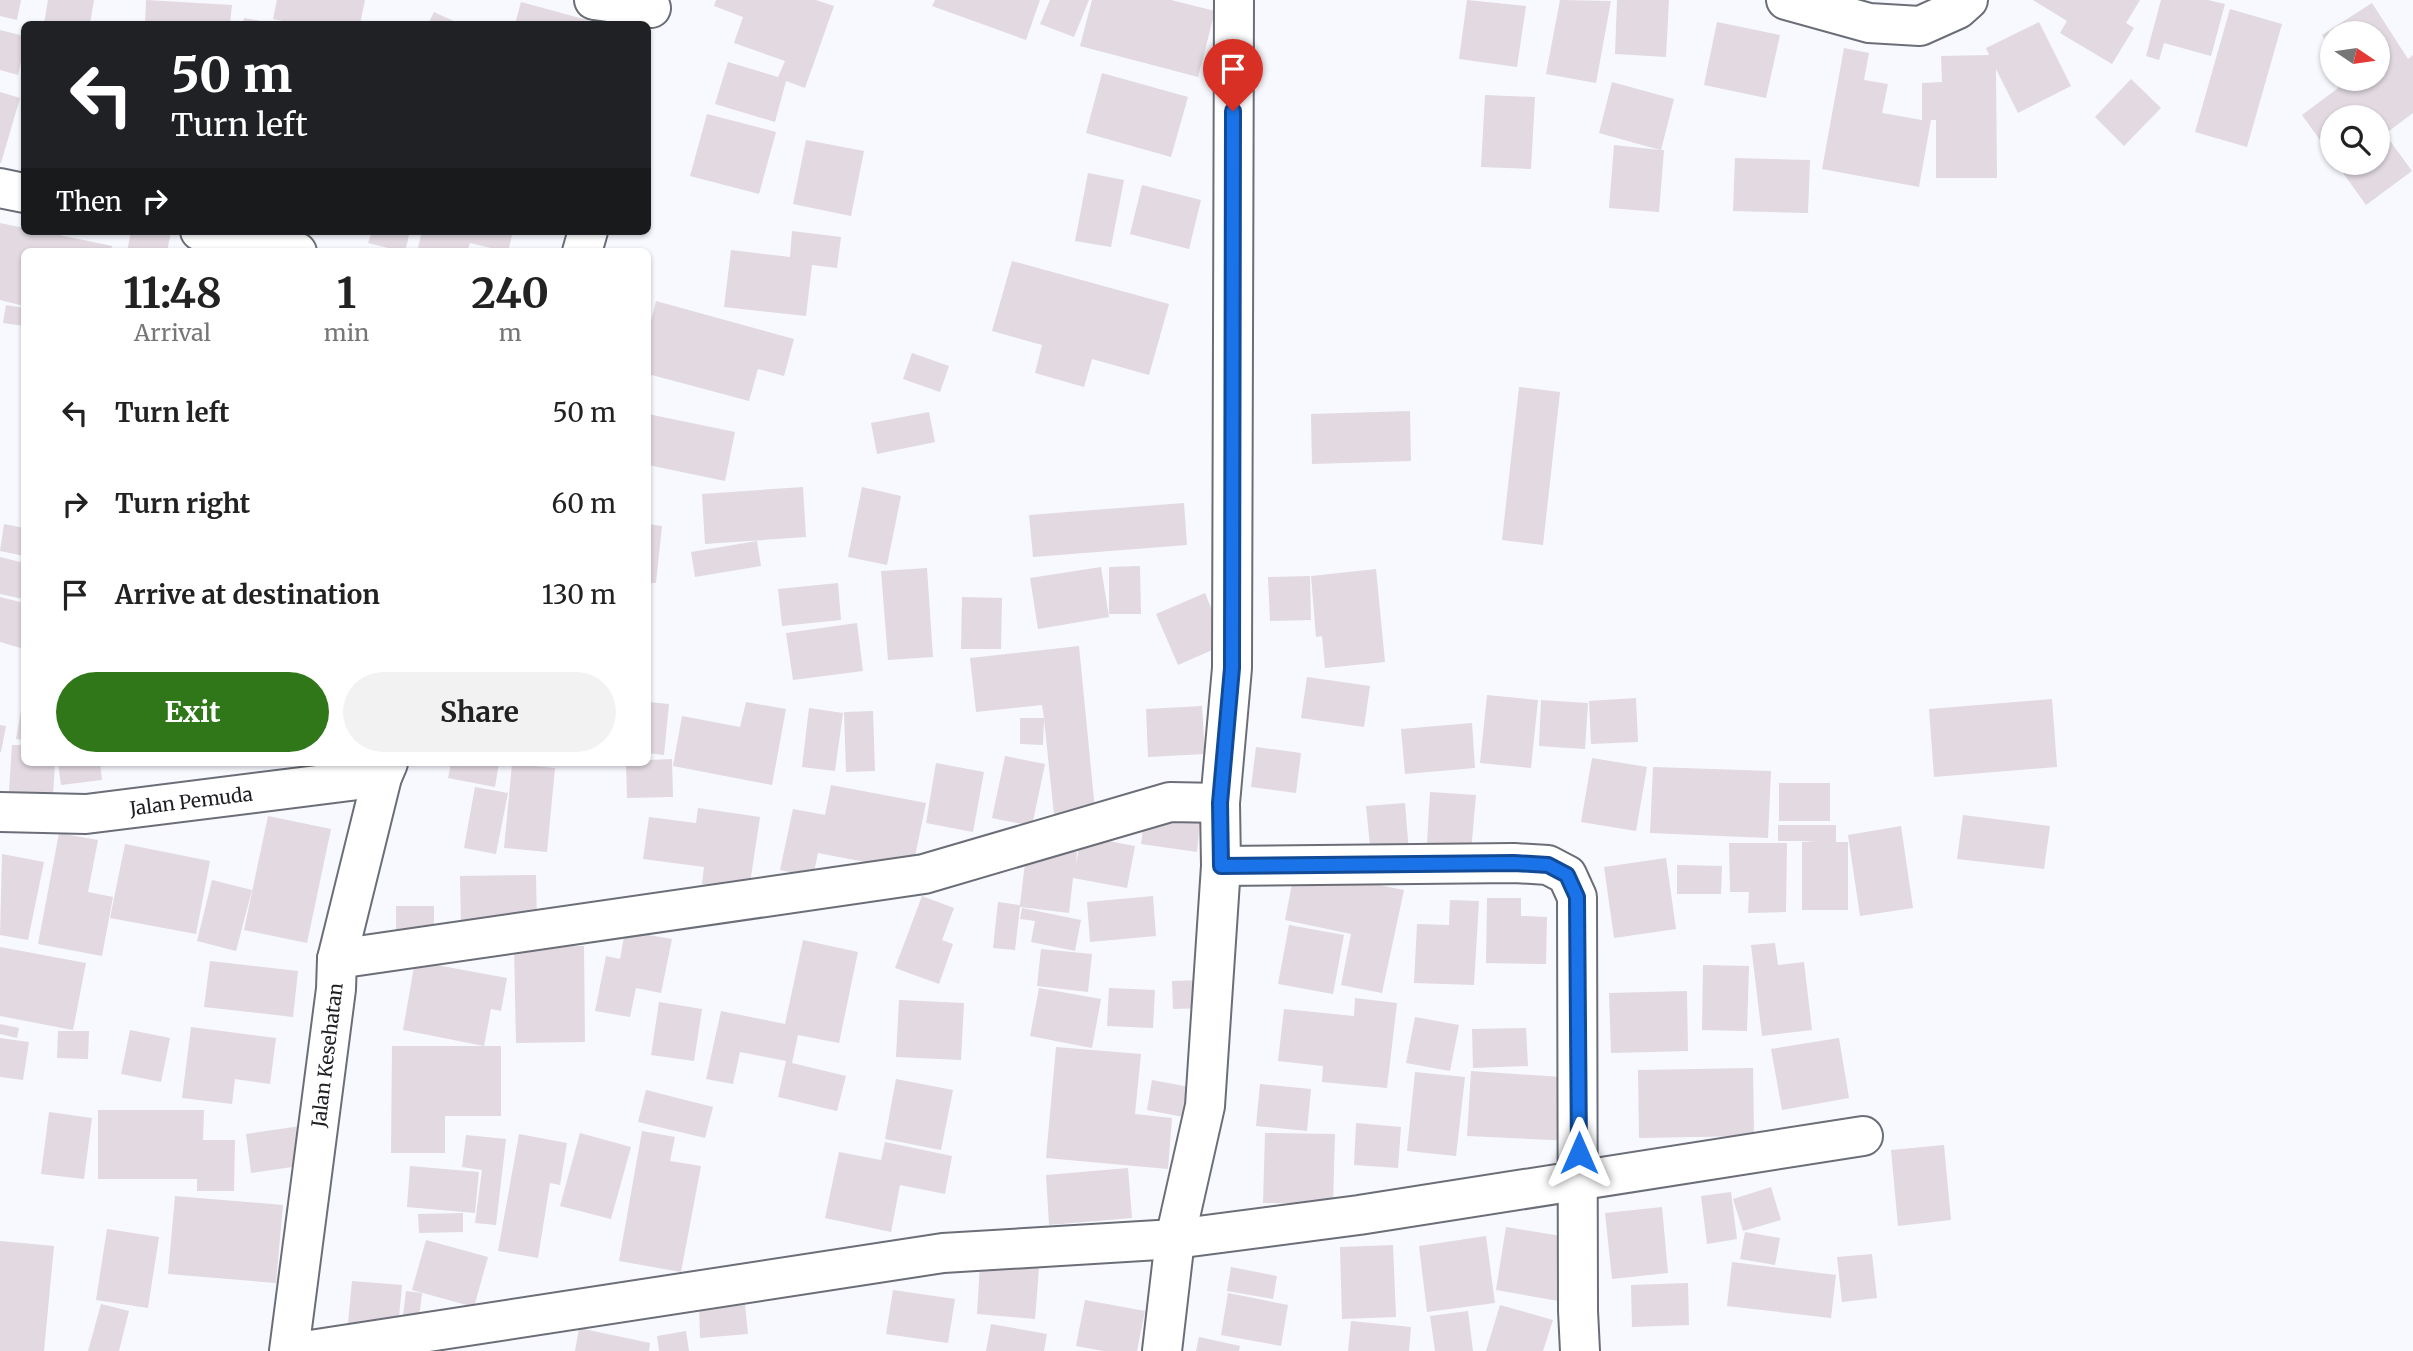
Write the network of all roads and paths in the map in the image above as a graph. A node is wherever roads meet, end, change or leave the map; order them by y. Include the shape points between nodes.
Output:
1 (593, 0) edge
2 (1234, 0) edge
3 (1786, 0) edge
4 (1968, 0) edge
5 (650, 11) edge
6 (0, 188) edge
7 (21, 192) edge
8 (218, 235) edge
9 (279, 248) edge
10 (385, 770) edge
11 (1220, 803) junction
12 (0, 811) edge
13 (1221, 866) junction
14 (337, 959) junction
15 (1863, 1136) dead end
16 (1579, 1179) junction
17 (1175, 1238) junction
18 (289, 1351) edge
19 (304, 1351) edge
20 (1162, 1351) edge
21 (1580, 1351) edge

1 - 5 street
2 - 11 street via 1232,668
3 - 4 street via 1869,23 1920,26
6 - 7 street
8 - 9 street
10 - 12 street, Jalan Pemuda via 86,814
10 - 14 street, Jalan Kesehatan
11 - 13 street
11 - 14 street via 1170,802 924,874
13 - 16 street via 1514,863 1548,865 1567,875 1577,897
13 - 17 street via 1205,1106
14 - 18 street, Jalan Kesehatan
15 - 16 street
16 - 17 street via 1359,1215
16 - 21 street
17 - 19 street via 943,1254
17 - 20 street

